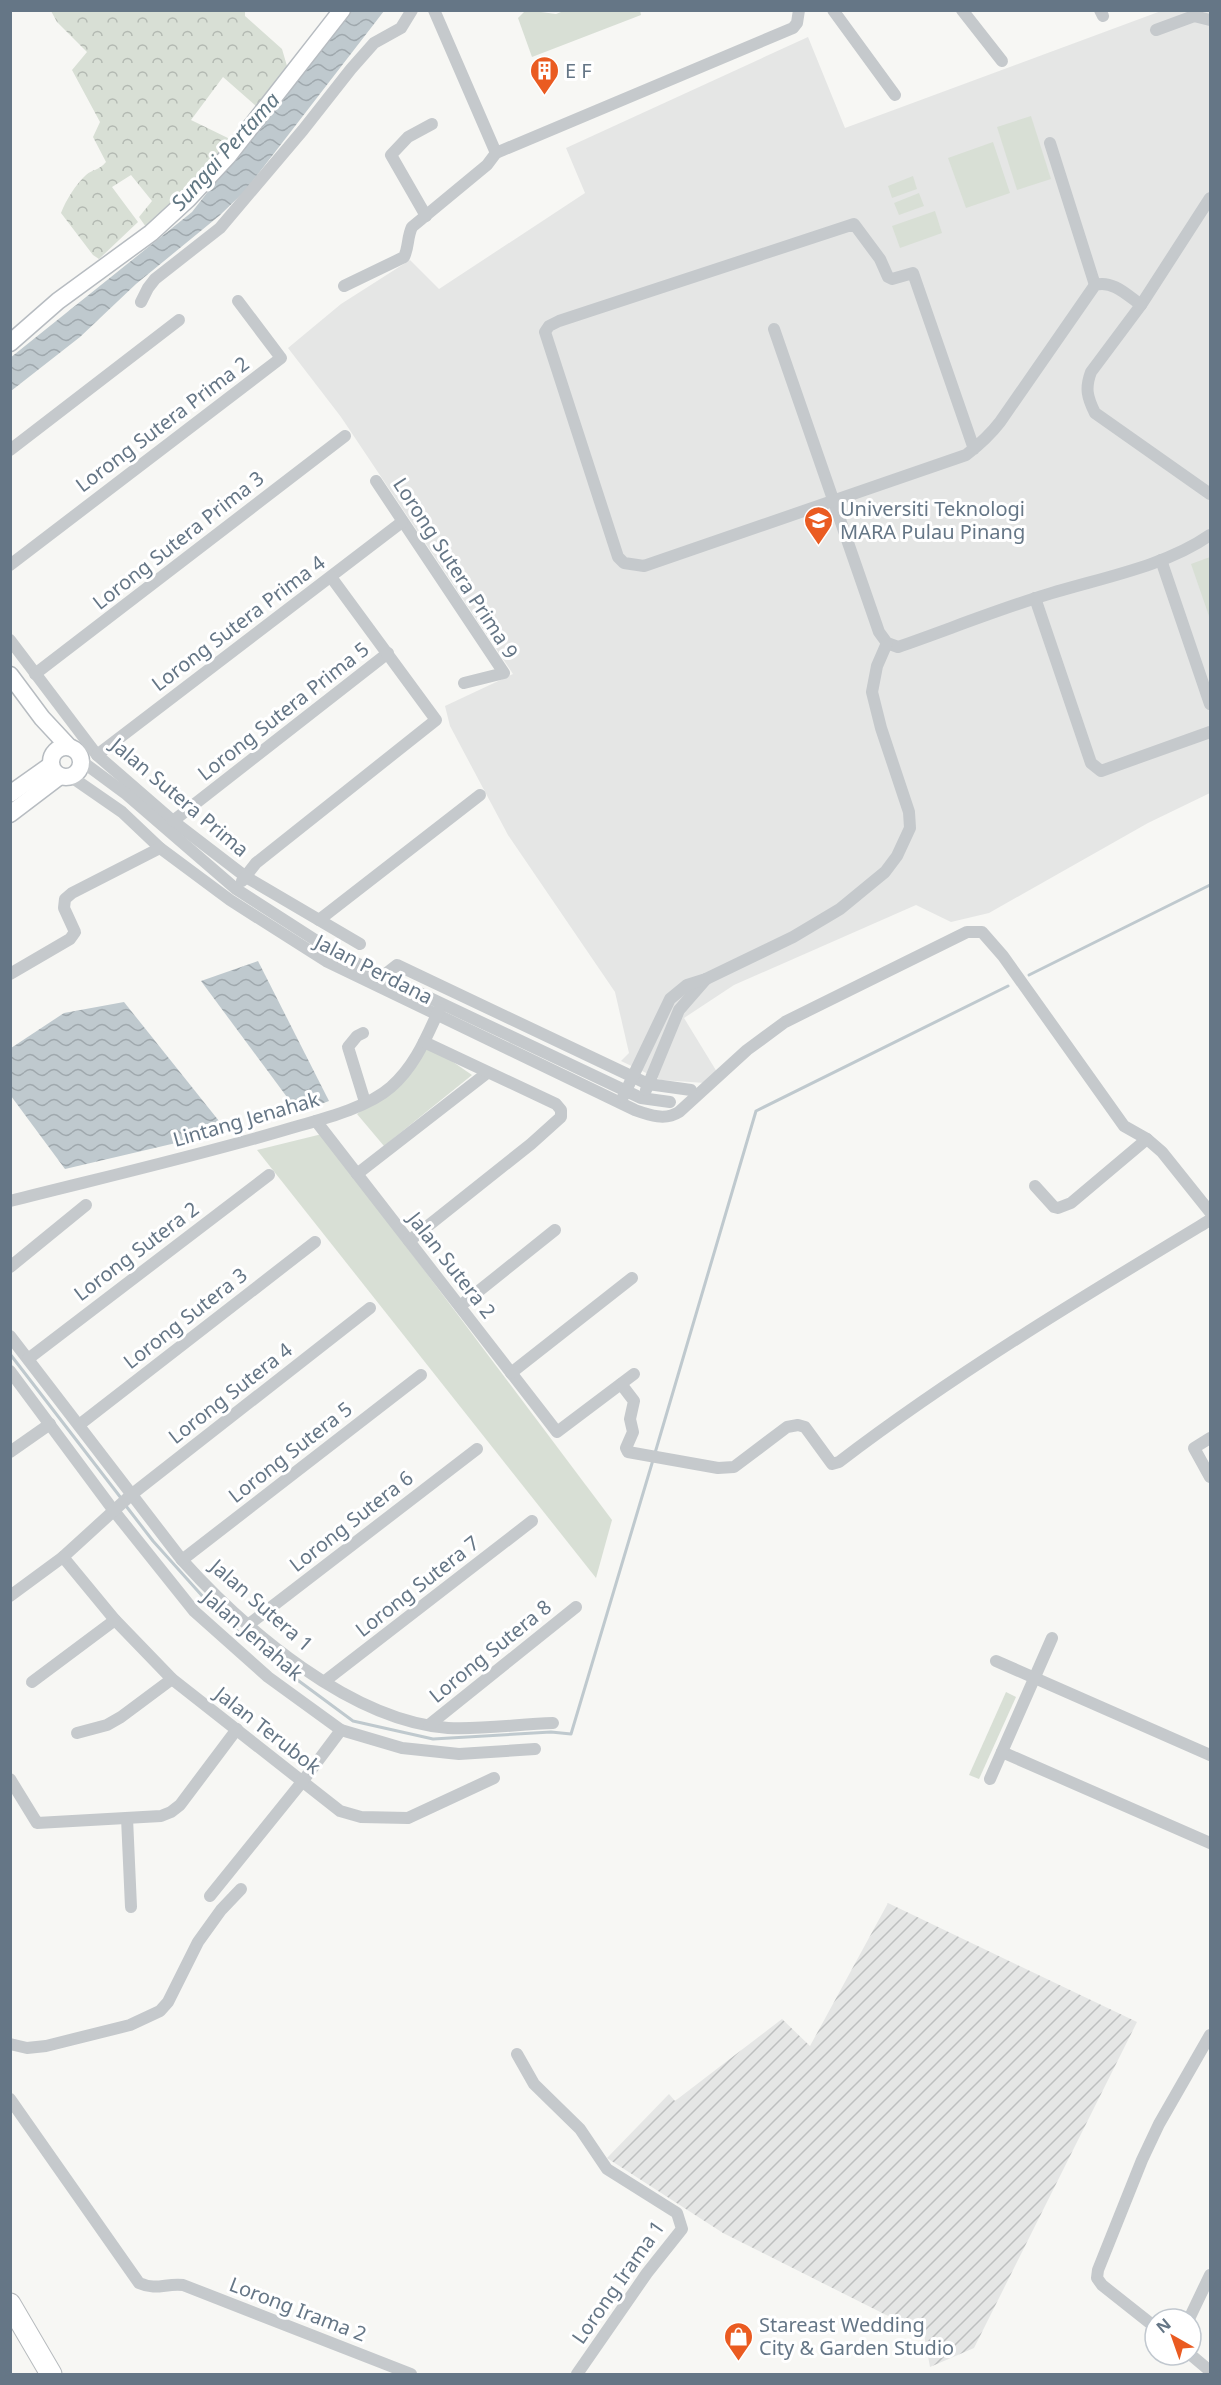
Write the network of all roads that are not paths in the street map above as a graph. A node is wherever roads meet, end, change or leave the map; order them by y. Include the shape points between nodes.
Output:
1 (342, 10) edge
2 (412, 10) edge
3 (434, 10) edge
4 (799, 10) edge
5 (833, 10) edge
6 (962, 10) edge
7 (1210, 20) edge
8 (1156, 30) dead end
9 (1002, 61) dead end
10 (895, 95) dead end
11 (432, 124) dead end
12 (1050, 143) dead end
13 (496, 153) junction
14 (1210, 198) edge
15 (426, 216) junction
16 (1095, 285) junction
17 (344, 286) dead end
18 (238, 301) dead end
19 (141, 302) dead end
20 (1141, 305) junction
21 (179, 320) dead end
22 (774, 329) dead end
23 (10, 343) edge
24 (345, 436) dead end
25 (974, 449) junction
26 (10, 450) edge
27 (376, 481) dead end
28 (1210, 494) edge
29 (834, 500) junction
30 (402, 522) junction
31 (1210, 535) edge
32 (1161, 560) junction
33 (10, 565) edge
34 (331, 577) junction
35 (1035, 598) junction
36 (10, 640) edge
37 (887, 643) junction
38 (388, 653) junction
39 (36, 674) junction
40 (10, 675) edge
41 (464, 683) dead end
42 (1210, 704) edge
43 (42, 718) junction
44 (1210, 732) edge
45 (82, 754) junction
46 (58, 768) junction
47 (10, 794) edge
48 (480, 795) dead end
49 (10, 814) edge
50 (173, 820) junction
51 (160, 848) junction
52 (246, 877) junction
53 (233, 895) junction
54 (319, 921) junction
55 (360, 944) dead end
56 (10, 974) edge
57 (383, 976) junction
58 (706, 979) junction
59 (442, 1004) junction
60 (436, 1016) junction
61 (363, 1033) dead end
62 (424, 1042) junction
63 (487, 1073) junction
64 (634, 1077) junction
65 (648, 1084) junction
66 (627, 1090) junction
67 (691, 1090) dead end
68 (641, 1098) junction
69 (365, 1102) junction
70 (669, 1102) dead end
71 (620, 1103) junction
72 (635, 1110) junction
73 (316, 1121) junction
74 (1147, 1139) junction
75 (357, 1174) junction
76 (268, 1175) dead end
77 (1035, 1186) dead end
78 (10, 1201) edge
79 (86, 1205) dead end
80 (1210, 1212) edge
81 (1210, 1220) edge
82 (555, 1230) dead end
83 (409, 1241) junction
84 (315, 1242) dead end
85 (10, 1267) edge
86 (632, 1278) dead end
87 (460, 1306) junction
88 (370, 1308) dead end
89 (10, 1336) edge
90 (28, 1359) junction
91 (511, 1373) junction
92 (634, 1374) dead end
93 (421, 1375) dead end
94 (13, 1379) edge
95 (621, 1384) junction
96 (50, 1424) junction
97 (79, 1425) junction
98 (1210, 1438) edge
99 (477, 1449) dead end
100 (10, 1452) edge
101 (1206, 1459) edge
102 (1210, 1477) edge
103 (131, 1495) junction
104 (114, 1510) junction
105 (532, 1521) dead end
106 (63, 1557) junction
107 (182, 1560) junction
108 (10, 1596) edge
109 (576, 1607) dead end
110 (115, 1620) junction
111 (248, 1625) junction
112 (1052, 1638) dead end
113 (996, 1661) dead end
114 (1035, 1678) junction
115 (172, 1679) junction
116 (325, 1681) junction
117 (32, 1682) dead end
118 (553, 1723) dead end
119 (429, 1725) junction
120 (237, 1729) junction
121 (341, 1730) junction
122 (77, 1733) dead end
123 (535, 1749) dead end
124 (1002, 1752) junction
125 (1210, 1755) edge
126 (494, 1778) dead end
127 (10, 1779) edge
128 (990, 1779) dead end
129 (302, 1782) junction
130 (127, 1818) junction
131 (1210, 1842) edge
132 (240, 1889) dead end
133 (210, 1896) dead end
134 (131, 1907) dead end
135 (1210, 2035) edge
136 (10, 2044) edge
137 (517, 2054) dead end
138 (10, 2099) edge
139 (1210, 2275) edge
140 (10, 2304) edge
141 (1195, 2307) edge
142 (1143, 2317) edge
143 (51, 2374) edge
144 (411, 2374) edge
145 (576, 2374) edge

1 - 23 street via 228,156 188,199 151,233 58,301
2 - 19 street via 401,28 374,43 351,69 220,228 155,279
3 - 13 street
4 - 13 street via 793,28
5 - 10 street
6 - 9 street
7 - 8 street via 1194,16
11 - 15 street via 408,136 391,155
12 - 16 street
13 - 15 street
14 - 20 street
15 - 17 street via 408,234 409,248 404,257
16 - 20 street via 1112,285
16 - 25 street via 1000,422
18 - 33 street, Lorong Sutera Prima 2 via 281,358
20 - 28 street via 1091,372 1087,397 1095,412
21 - 26 street
22 - 29 street
24 - 39 street, Lorong Sutera Prima 3
25 - 29 street
25 - 29 street via 913,273 888,277 854,224 559,321 545,332 618,557 624,563 644,566
27 - 30 street, Lorong Sutera Prima 9
29 - 37 street via 879,632
30 - 34 street, Lorong Sutera Prima 4
30 - 41 street, Lorong Sutera Prima 9 via 504,673
31 - 32 street
32 - 35 street
32 - 42 street
34 - 38 street
34 - 45 street, Lorong Sutera Prima 4
35 - 37 street via 898,647
35 - 44 street via 1095,768 1101,771
36 - 39 street, Jalan Sutera Prima
37 - 58 street via 872,692 909,812 910,828 897,856 885,873 840,909 793,937
38 - 50 street, Lorong Sutera Prima 5
38 - 52 street via 436,720 256,863
39 - 45 street, Jalan Sutera Prima
40 - 43 street, Jalan Perdana
43 - 45 street, Jalan Perdana
43 - 46 street, Jalan Perdana
45 - 46 street via 79,768
45 - 46 street via 58,749
45 - 50 street, Jalan Sutera Prima
45 - 53 street, Jalan Perdana
46 - 47 street
46 - 49 street
46 - 51 street, Jalan Perdana via 122,812
48 - 54 street
50 - 52 street, Jalan Sutera Prima
51 - 53 street, Jalan Perdana
51 - 56 street via 72,893 65,899 64,908 75,932 70,939
52 - 53 street
52 - 54 street, Jalan Sutera Prima
53 - 57 street, Jalan Perdana
53 - 60 street, Jalan Perdana via 326,961
54 - 55 street, Jalan Sutera Prima
57 - 59 street, Jalan Perdana
57 - 64 street via 397,965
58 - 64 street via 687,985 670,999
58 - 65 street via 679,1010
59 - 60 street, Lintang Jenahak
59 - 66 street, Jalan Perdana
60 - 62 street, Lintang Jenahak
60 - 71 street, Jalan Perdana
61 - 69 street via 348,1047
62 - 63 street
62 - 69 street, Lintang Jenahak via 412,1066 390,1089
63 - 75 street
63 - 83 street via 556,1104 561,1117
64 - 65 street
64 - 66 street
65 - 67 street
65 - 68 street
66 - 68 street, Jalan Perdana
66 - 71 street
68 - 70 street, Jalan Perdana
68 - 72 street
69 - 73 street, Lintang Jenahak
71 - 72 street, Jalan Perdana
72 - 74 street, Jalan Perdana via 659,1117 673,1115 785,1022 976,930 989,938 1003,956 1124,1126
73 - 75 street, Jalan Sutera 2
73 - 78 street, Lintang Jenahak
74 - 77 street via 1062,1208 1054,1207
74 - 80 street
75 - 83 street, Jalan Sutera 2
76 - 90 street, Lorong Sutera 2
79 - 85 street
81 - 95 street via 1042,1321 832,1464 805,1427 798,1425 788,1427 734,1467 718,1468 628,1452 634,1401
82 - 87 street
83 - 87 street, Jalan Sutera 2
84 - 97 street, Lorong Sutera 3
86 - 91 street
87 - 91 street, Jalan Sutera 2
88 - 103 street, Lorong Sutera 4
89 - 90 street, Jalan Sutera 1
90 - 97 street, Jalan Sutera 1
91 - 95 street, Jalan Sutera 2 via 557,1432
92 - 95 street
93 - 107 street, Lorong Sutera 5
94 - 96 street, Jalan Jenahak
96 - 100 street
96 - 104 street, Jalan Jenahak
97 - 103 street, Jalan Sutera 1
98 - 101 street via 1194,1448
99 - 111 street, Lorong Sutera 6
101 - 102 street
103 - 104 street, Lorong Sutera 4
103 - 107 street, Jalan Sutera 1
104 - 106 street, Lorong Sutera 4
104 - 121 street, Jalan Jenahak via 194,1611 268,1677
105 - 116 street, Lorong Sutera 7
106 - 108 street, Lorong Sutera 4
106 - 110 street, Jalan Terubok
107 - 111 street, Jalan Sutera 1 via 213,1595
109 - 119 street, Lorong Sutera 8
110 - 115 street, Jalan Terubok
110 - 117 street
111 - 116 street, Jalan Sutera 1
112 - 114 street
113 - 114 street
114 - 124 street
114 - 125 street
115 - 120 street, Jalan Terubok
115 - 122 street via 107,1725
116 - 119 street, Jalan Sutera 1 via 386,1715
118 - 119 street, Jalan Sutera 1 via 449,1728
120 - 129 street, Jalan Terubok
120 - 130 street via 180,1805 161,1816
121 - 123 street, Jalan Jenahak via 402,1748 459,1754
121 - 129 street
124 - 128 street
124 - 131 street
126 - 129 street, Jalan Terubok via 431,1809 398,1819 361,1817 340,1811
127 - 130 street via 37,1823
129 - 133 street
130 - 134 street
132 - 136 street via 198,1942 160,2011 130,2025 46,2046 27,2048
135 - 142 street via 1159,2124 1098,2270 1097,2278 1102,2285
137 - 145 street, Lorong Irama 1 via 534,2084 580,2129 607,2169 677,2212 682,2229
138 - 144 street, Lorong Irama 2 via 139,2283 159,2288 170,2283 183,2285
139 - 141 street
140 - 143 highway

